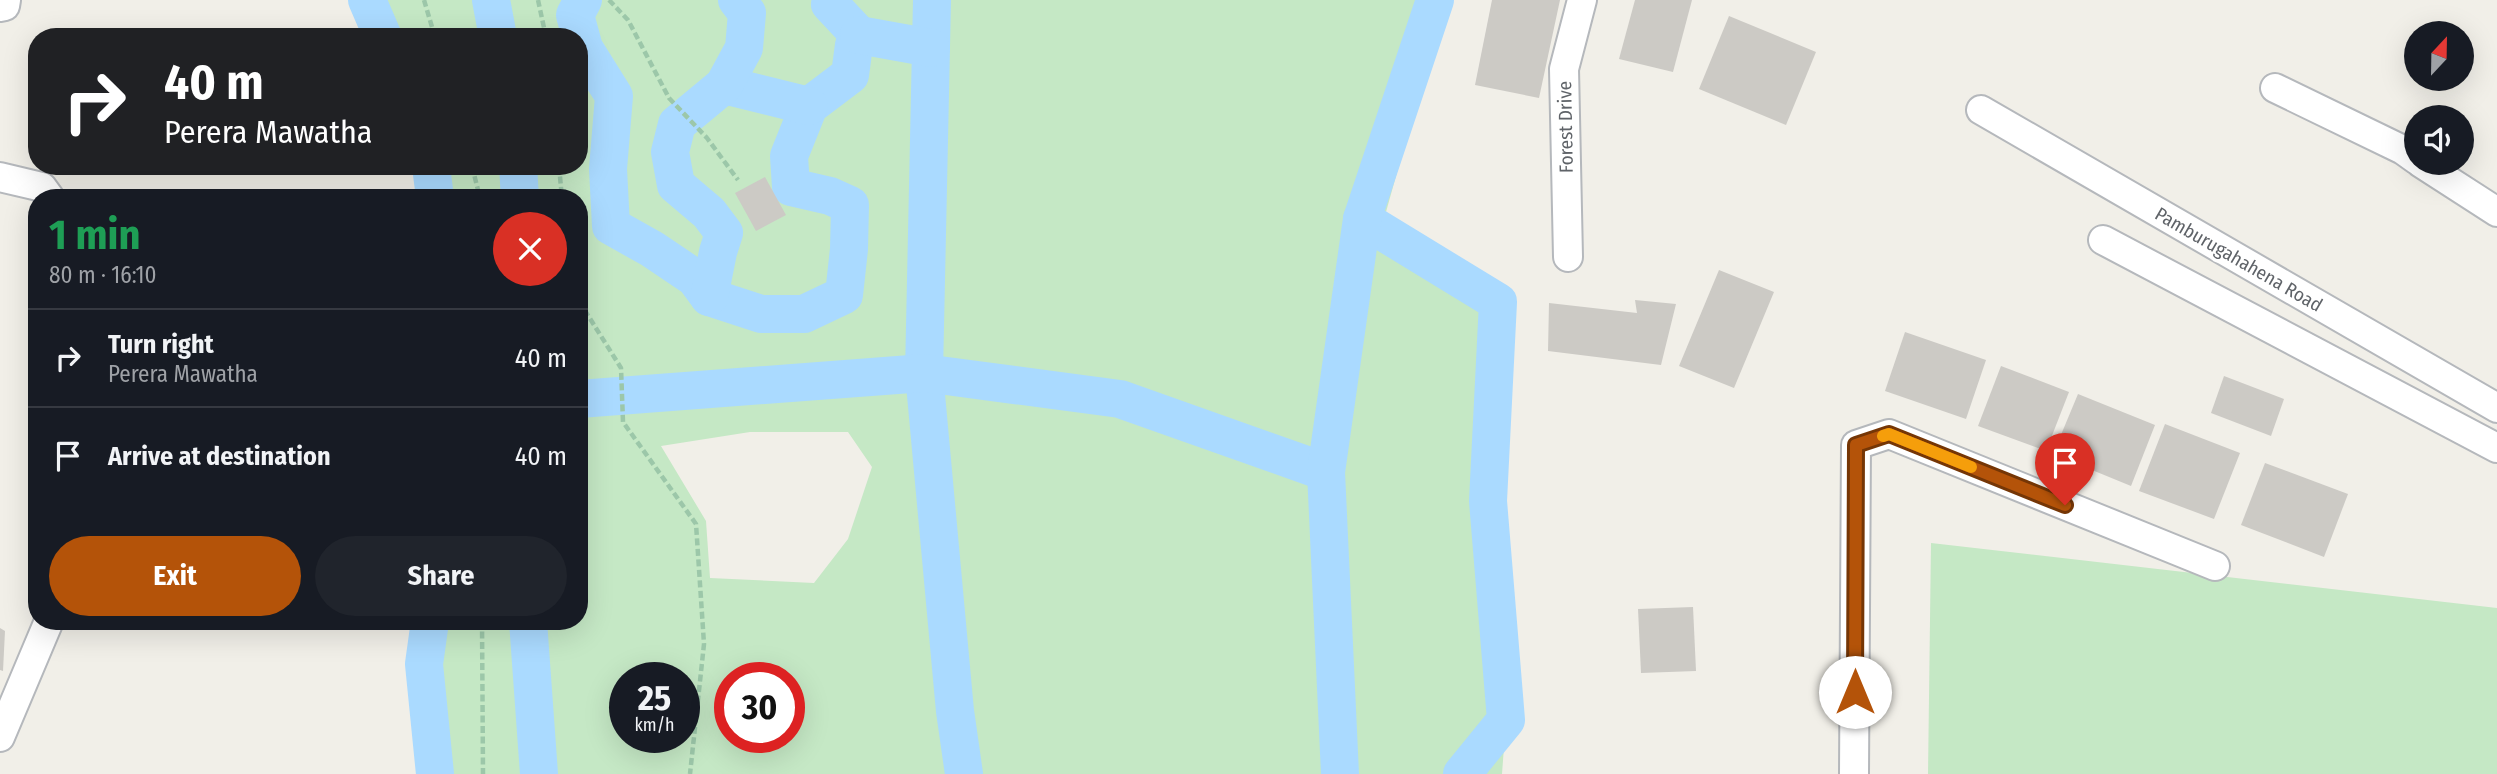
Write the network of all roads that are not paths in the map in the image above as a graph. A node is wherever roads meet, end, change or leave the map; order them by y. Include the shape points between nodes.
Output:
1 (6, 0) edge
2 (1581, 0) edge
3 (0, 7) edge
4 (2275, 88) dead end
5 (1981, 110) dead end
6 (2404, 151) edge
7 (2440, 175) edge
8 (0, 177) edge
9 (43, 189) edge
10 (2497, 212) edge
11 (2103, 240) dead end
12 (1568, 257) dead end
13 (2497, 408) edge
14 (2497, 448) edge
15 (2215, 566) dead end
16 (45, 630) edge
17 (0, 737) edge
18 (1854, 774) edge

1 - 3 street
2 - 12 street, Forest Drive via 1564,69
4 - 6 street
5 - 13 street, Pamburugahahena Road
7 - 10 street
8 - 9 street
11 - 14 street
15 - 18 street via 1889,434 1856,445
16 - 17 street

